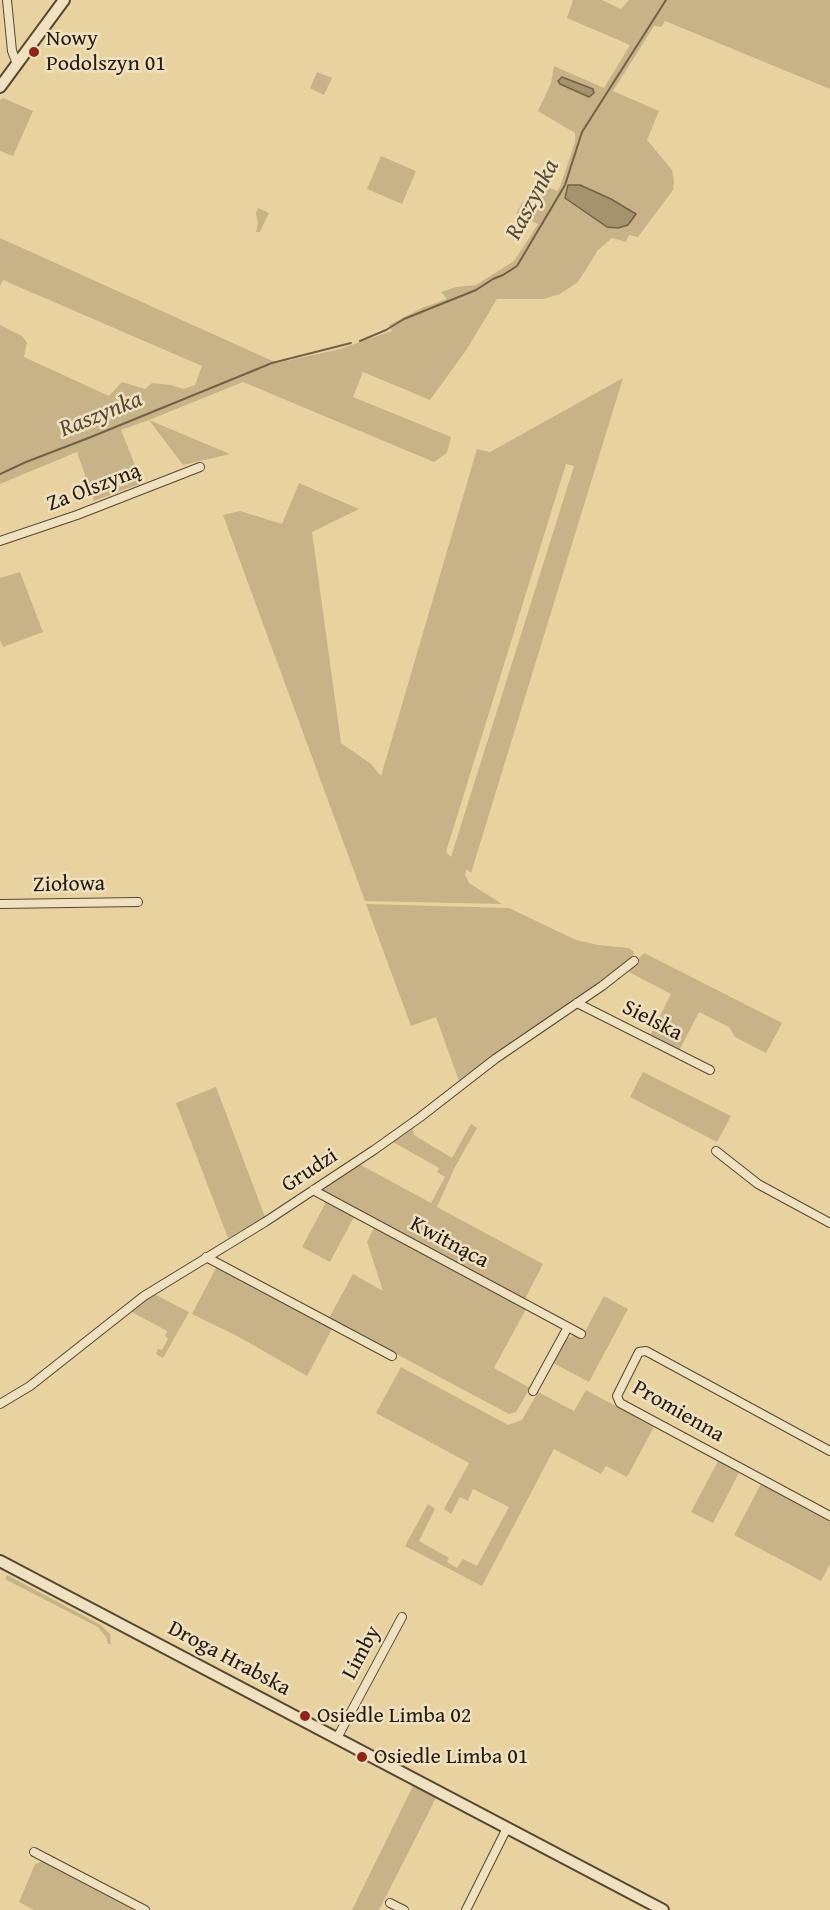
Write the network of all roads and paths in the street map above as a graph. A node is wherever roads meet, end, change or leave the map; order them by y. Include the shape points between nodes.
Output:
1 (8, 0) edge
2 (64, 0) edge
3 (17, 64) junction
4 (0, 87) edge
5 (200, 467) dead end
6 (0, 541) edge
7 (138, 902) dead end
8 (0, 904) edge
9 (634, 961) dead end
10 (577, 1004) junction
11 (710, 1070) dead end
12 (716, 1151) dead end
13 (313, 1190) junction
14 (830, 1223) edge
15 (206, 1257) junction
16 (568, 1327) junction
17 (581, 1334) dead end
18 (392, 1356) dead end
19 (533, 1391) dead end
20 (0, 1404) edge
21 (830, 1450) edge
22 (830, 1516) edge
23 (0, 1561) edge
24 (402, 1617) dead end
25 (337, 1738) junction
26 (507, 1828) junction
27 (34, 1852) dead end
28 (390, 1903) dead end
29 (145, 1910) edge
30 (404, 1910) edge
31 (466, 1910) edge
32 (663, 1910) edge

1 - 3 street via 12,51
2 - 3 street
3 - 4 street
5 - 6 street, Za Olszyną
7 - 8 street, Ziołowa
9 - 10 street, Grudzi
10 - 11 street, Sielska
10 - 13 street, Grudzi
12 - 14 street via 758,1184
13 - 15 street, Grudzi
13 - 16 street, Kwitnąca
15 - 18 street
15 - 20 street, Grudzi via 144,1296 30,1386
16 - 17 street, Kwitnąca
16 - 19 street
21 - 22 street, Promienna via 646,1351 639,1352 617,1396 620,1403
23 - 25 street, Droga Hrabska
24 - 25 street, Limby
25 - 26 street, Droga Hrabska
26 - 31 street
26 - 32 street, Droga Hrabska
27 - 29 street
28 - 30 street

